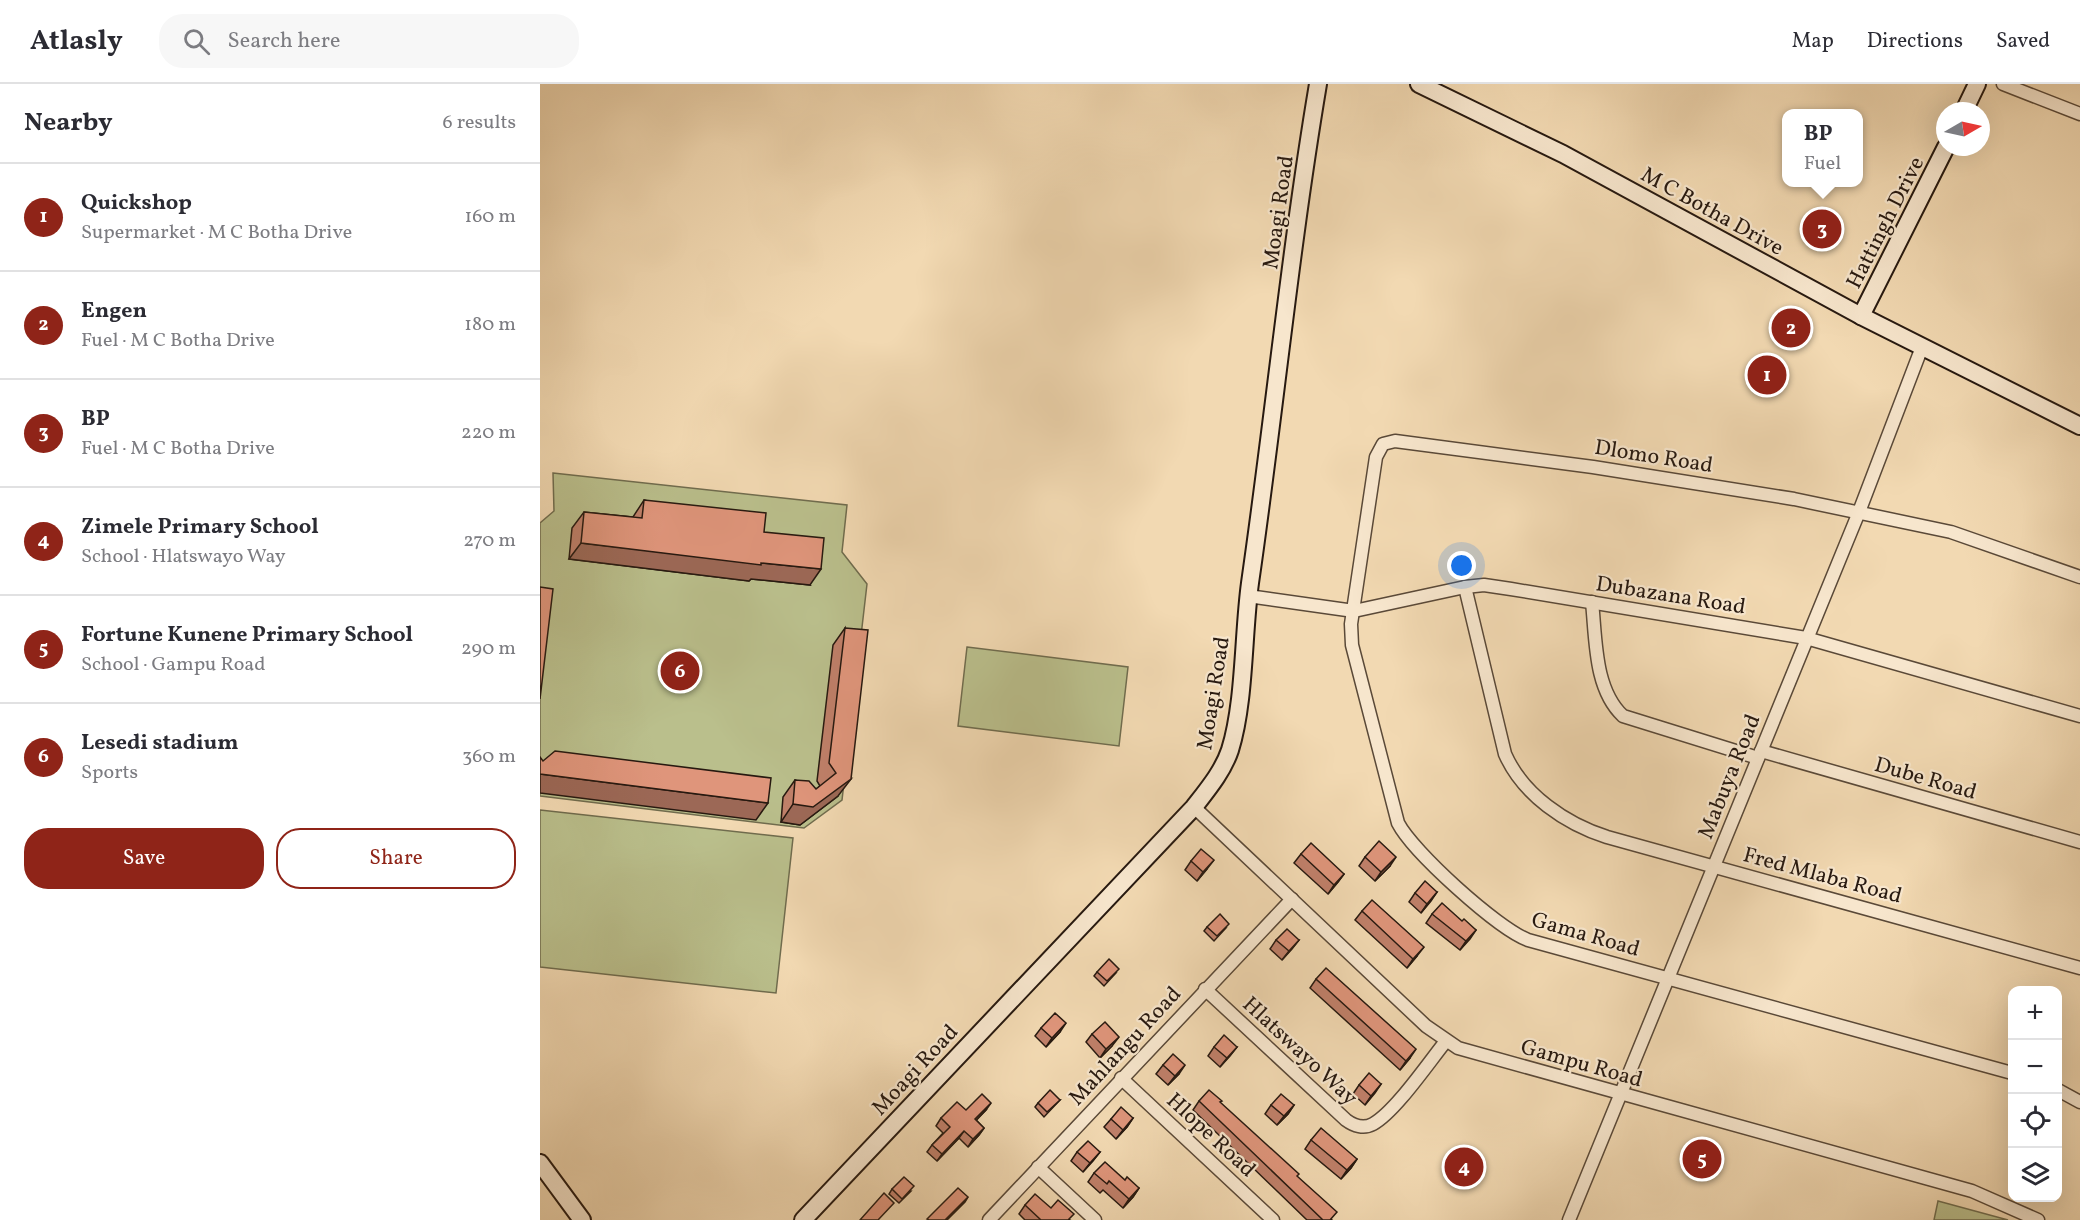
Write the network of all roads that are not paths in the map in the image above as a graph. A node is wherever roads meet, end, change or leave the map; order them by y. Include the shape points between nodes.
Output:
1 (1318, 84) edge
2 (1419, 84) edge
3 (1977, 84) edge
4 (2003, 84) edge
5 (1968, 102) edge
6 (2080, 114) edge
7 (1941, 156) edge
8 (1861, 316) junction
9 (1922, 347) junction
10 (2080, 426) edge
11 (1859, 512) junction
12 (2080, 577) edge
13 (1465, 587) junction
14 (1248, 596) junction
15 (1592, 602) junction
16 (1354, 611) junction
17 (1806, 638) junction
18 (2080, 716) edge
19 (1759, 755) junction
20 (1194, 807) junction
21 (2080, 842) edge
22 (1714, 866) junction
23 (1292, 899) junction
24 (2080, 968) edge
25 (1668, 977) junction
26 (1205, 989) junction
27 (1446, 1041) junction
28 (2008, 1072) edge
29 (1121, 1078) junction
30 (2062, 1092) edge
31 (1620, 1095) junction
32 (2080, 1102) edge
33 (540, 1162) edge
34 (1038, 1167) junction
35 (582, 1220) edge
36 (803, 1220) edge
37 (988, 1220) edge
38 (1095, 1220) edge
39 (1274, 1220) edge
40 (1569, 1220) edge
41 (2038, 1220) edge

1 - 14 street, Moagi Road
2 - 8 street, M C Botha Drive via 1553,148
3 - 5 street
4 - 6 street
7 - 8 street, Hattingh Drive
8 - 9 street, M C Botha Drive
9 - 10 street, M C Botha Drive
9 - 11 street, Mabuya Road
11 - 12 street, Dlomo Road via 1950,532
11 - 16 street, Dlomo Road via 1605,469 1389,442 1381,446 1376,457
11 - 17 street, Mabuya Road
13 - 15 street, Dubazana Road via 1489,585
13 - 16 street, Dubazana Road
13 - 22 street, Fred Mlaba Road via 1503,749 1520,779 1561,817 1581,828
14 - 16 street, Dubazana Road
14 - 20 street, Moagi Road via 1230,749
15 - 17 street, Dubazana Road
15 - 19 street, Dube Road via 1602,679 1616,709 1631,720
16 - 25 street, Gama Road via 1352,645 1395,817 1408,840 1507,930 1528,940
17 - 18 street, Dubazana Road
17 - 19 street, Mabuya Road
19 - 21 street, Dube Road
19 - 22 street, Mabuya Road
20 - 23 street, Gampu Road
20 - 36 street, Moagi Road
22 - 24 street, Fred Mlaba Road
22 - 25 street, Mabuya Road
23 - 26 street, Mahlangu Road
23 - 27 street, Gampu Road
25 - 28 street, Gama Road
25 - 31 street, Mabuya Road
26 - 27 street, Hlatswayo Way via 1354,1125 1375,1122
26 - 29 street, Mahlangu Road
27 - 31 street, Gampu Road via 1471,1053
29 - 34 street, Mahlangu Road
29 - 39 street, Hlope Road
30 - 32 street
31 - 40 street, Mabuya Road
31 - 41 street, Gampu Road via 1972,1191
33 - 35 street
34 - 37 street, Mahlangu Road
34 - 38 street

